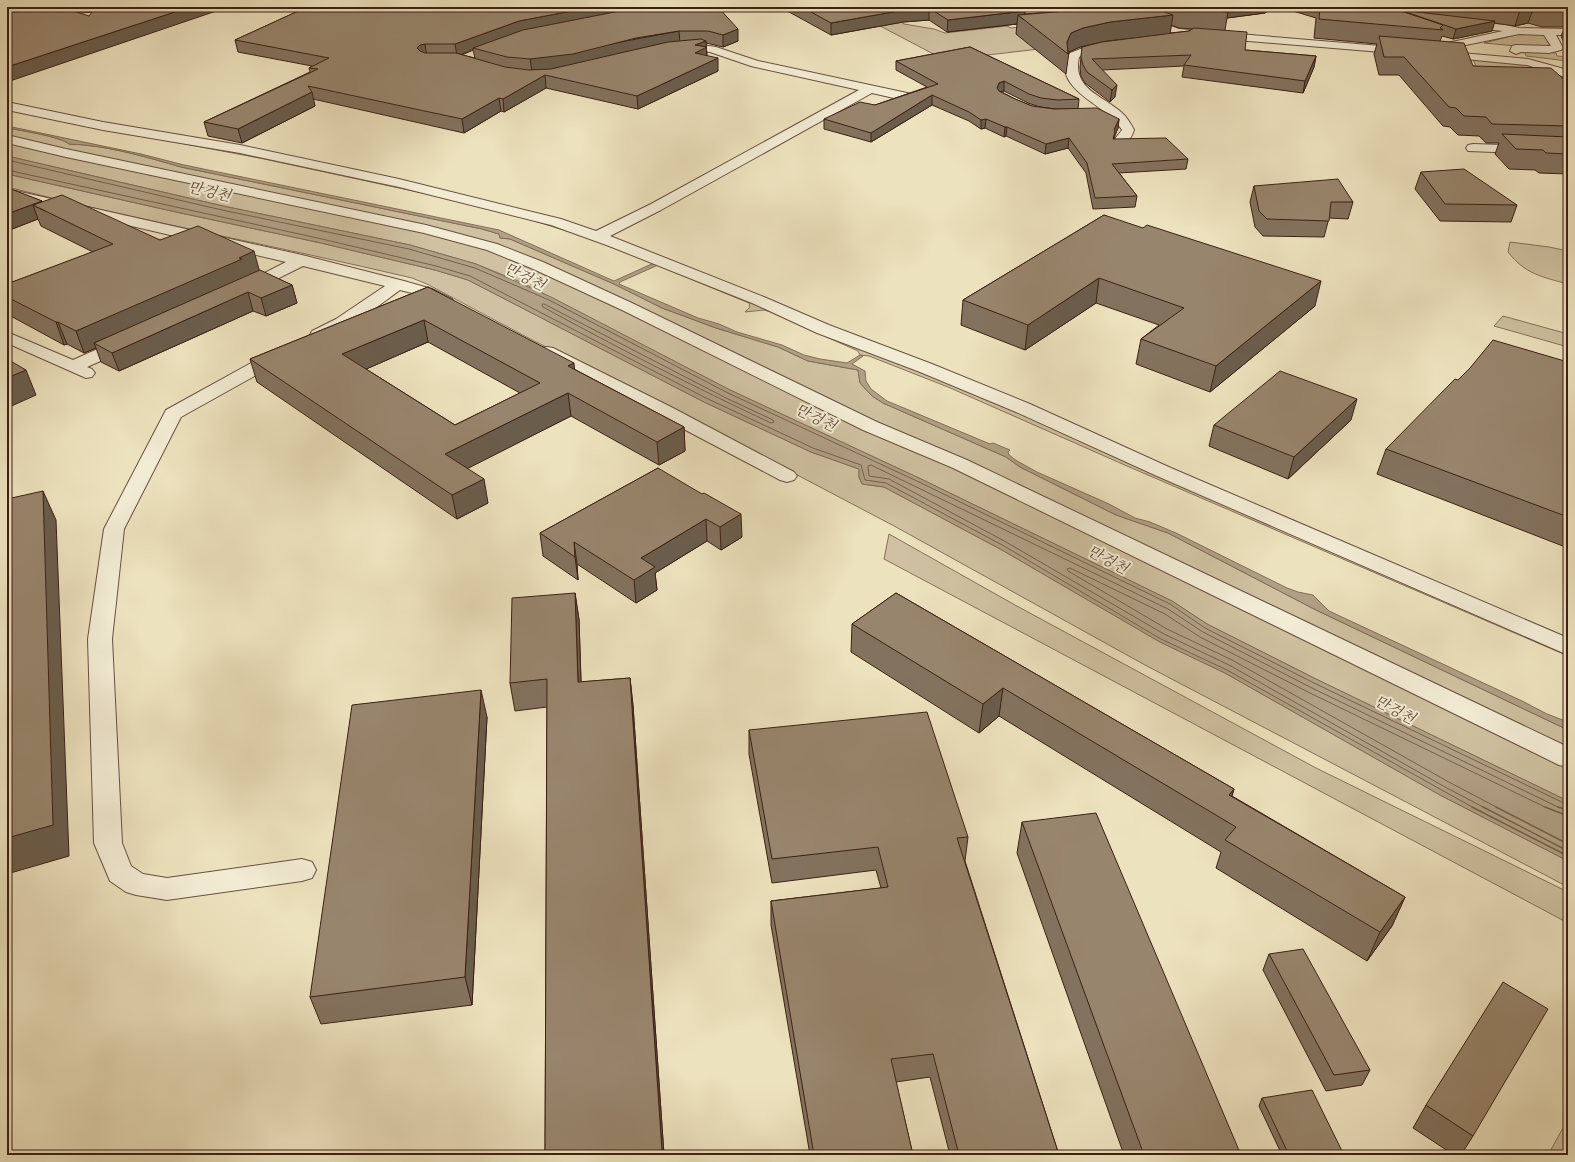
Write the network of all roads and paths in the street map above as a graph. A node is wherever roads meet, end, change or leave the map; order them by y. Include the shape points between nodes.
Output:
1 (144, 7) edge
2 (1130, 7) edge
3 (7, 12) edge
4 (1454, 23) edge
5 (1519, 31) junction
6 (1547, 31) junction
7 (1568, 32) edge
8 (1200, 35) junction
9 (1163, 40) edge
10 (1452, 45) junction
11 (1121, 46) edge
12 (1428, 48) junction
13 (668, 50) edge
14 (1470, 55) junction
15 (1517, 57) junction
16 (1568, 62) edge
17 (1568, 74) edge
18 (870, 89) junction
19 (907, 97) edge
20 (7, 106) edge
21 (1111, 111) junction
22 (1089, 112) edge
23 (7, 139) edge
24 (1121, 140) edge
25 (1473, 148) dead end
26 (1568, 151) edge
27 (7, 193) edge
28 (597, 237) junction
29 (302, 260) junction
30 (398, 284) junction
31 (228, 297) edge
32 (462, 310) edge
33 (144, 335) edge
34 (7, 336) edge
35 (532, 345) edge
36 (73, 367) junction
37 (90, 375) dead end
38 (787, 476) dead end
39 (1568, 647) edge
40 (1568, 758) edge
41 (302, 870) dead end

1 - 3 street
2 - 8 street via 1161,26 1177,32
4 - 5 street
5 - 6 street
5 - 10 street
6 - 7 street
6 - 15 street via 1557,48 1516,48
8 - 9 street
8 - 12 street
10 - 12 street
10 - 14 street
11 - 21 street via 1083,51 1074,55 1071,62 1074,79 1082,91
12 - 14 street
13 - 18 street via 693,47 712,49 755,64
14 - 15 street
14 - 17 street via 1528,62
15 - 16 street
18 - 19 street
18 - 28 street
20 - 28 street via 104,126 240,149 398,183 556,222
21 - 22 street
21 - 24 street via 1119,116 1128,130
23 - 40 street via 426,228 492,247 628,307 870,426 960,464
25 - 26 street
27 - 29 street
28 - 39 street via 1023,408
29 - 30 street
29 - 31 street
30 - 32 street via 426,292
30 - 41 street via 342,322 173,414 114,529 100,640 108,843 120,873 136,884 167,890
33 - 36 street
34 - 36 street
35 - 38 street
36 - 37 street

